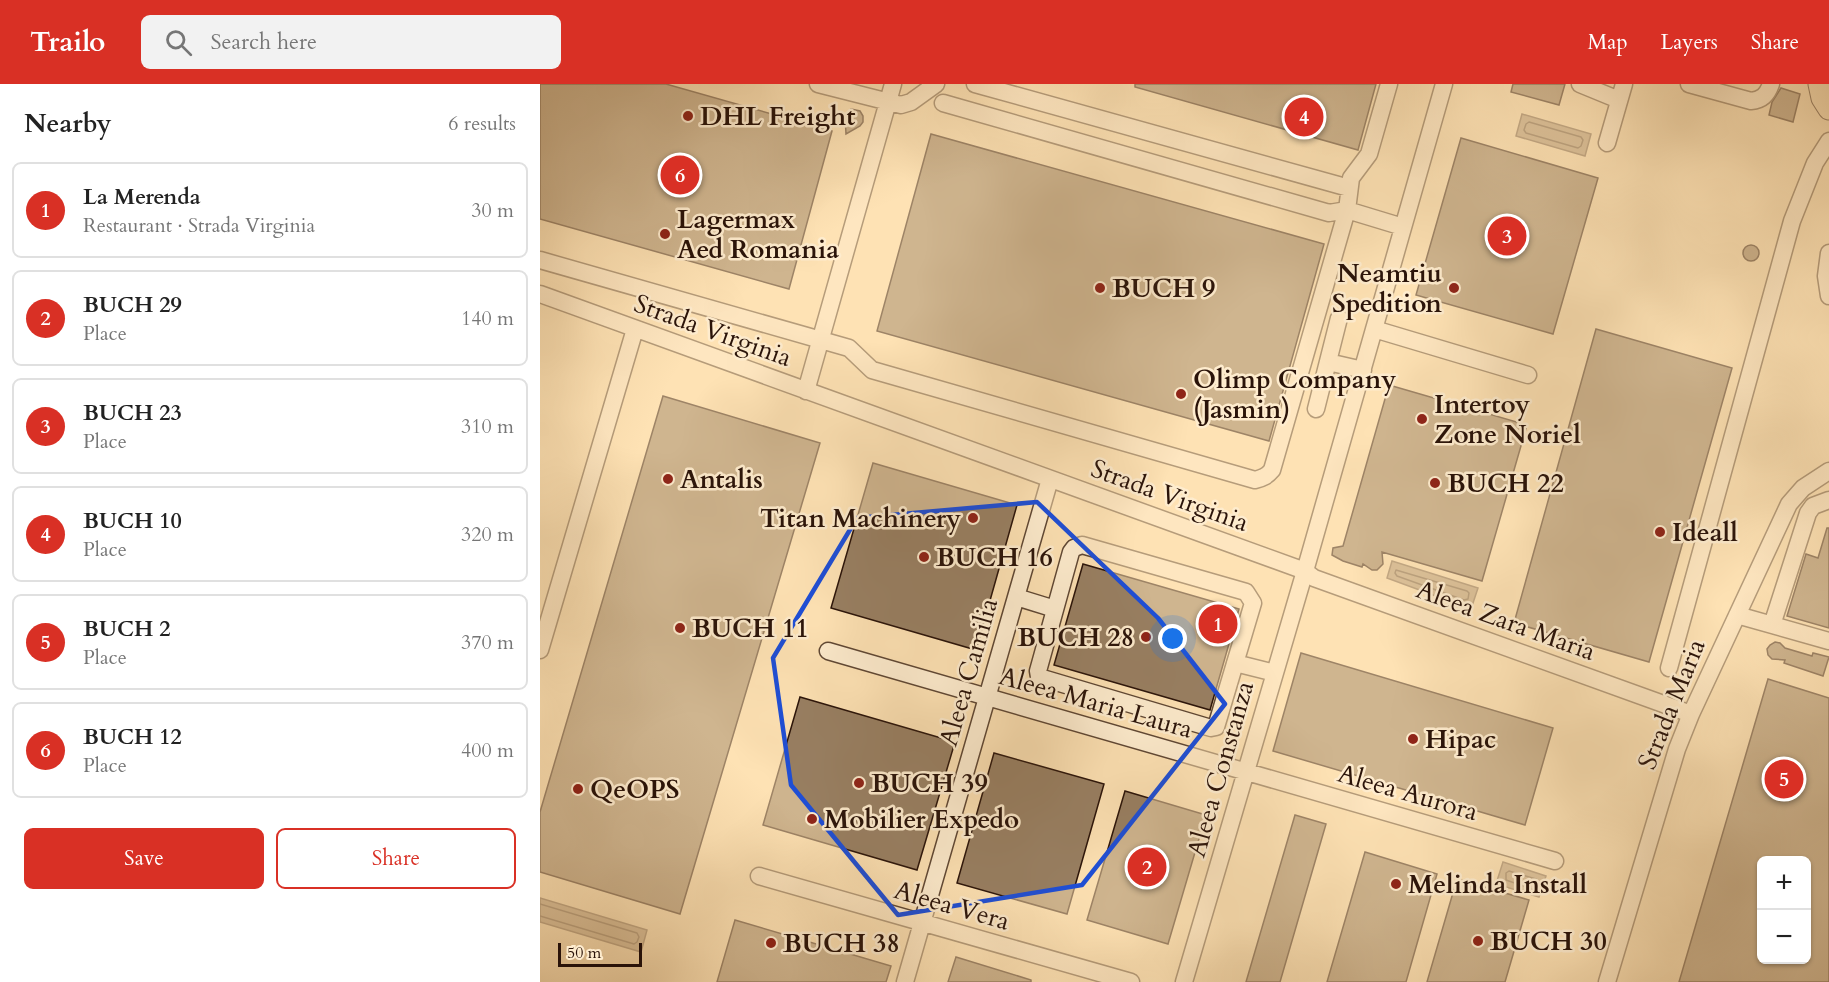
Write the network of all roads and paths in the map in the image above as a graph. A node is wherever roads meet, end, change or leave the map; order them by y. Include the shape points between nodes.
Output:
1 (818, 84) edge
2 (893, 84) edge
3 (936, 84) edge
4 (975, 84) edge
5 (1389, 84) edge
6 (1444, 84) edge
7 (1580, 84) edge
8 (1689, 84) edge
9 (1771, 84) edge
10 (1819, 84) edge
11 (1621, 92) edge
12 (888, 102) junction
13 (943, 103) dead end
14 (1829, 109) edge
15 (1829, 141) edge
16 (1607, 143) dead end
17 (1349, 188) junction
18 (1347, 210) junction
19 (1403, 227) junction
20 (1829, 253) edge
21 (540, 260) edge
22 (540, 294) edge
23 (1829, 296) edge
24 (1339, 318) dead end
25 (635, 329) junction
26 (1374, 329) junction
27 (820, 340) junction
28 (1328, 362) junction
29 (1363, 370) junction
30 (1528, 375) dead end
31 (806, 391) junction
32 (1316, 409) dead end
33 (1829, 471) edge
34 (1050, 479) junction
35 (1829, 500) edge
36 (1305, 571) junction
37 (1016, 597) junction
38 (1056, 609) junction
39 (1737, 615) junction
40 (1772, 625) junction
41 (1829, 641) edge
42 (540, 650) edge
43 (828, 651) dead end
44 (1235, 663) junction
45 (1670, 668) dead end
46 (1275, 674) junction
47 (987, 697) junction
48 (1691, 714) junction
49 (1246, 772) junction
50 (1555, 861) dead end
51 (759, 876) dead end
52 (922, 923) junction
53 (905, 982) edge
54 (1131, 982) edge
55 (1184, 982) edge
56 (1607, 982) edge

1 - 12 street
2 - 12 street
3 - 12 street via 906,105
4 - 17 street
5 - 17 street via 1369,154 1355,171
6 - 19 street
7 - 11 street
8 - 9 street via 1751,101 1765,96
10 - 14 main road
11 - 16 street
12 - 27 street
13 - 18 street via 1329,213
15 - 45 street via 1815,163 1792,221
17 - 18 street
18 - 19 street
18 - 27 street via 1272,470 1261,479 872,370 849,348
19 - 26 street
20 - 23 street
21 - 27 street
22 - 25 street, Strada Virginia
24 - 28 street
25 - 31 street, Strada Virginia
25 - 42 street
26 - 29 street
26 - 30 street
27 - 31 street
28 - 29 street
28 - 32 street
29 - 36 street
31 - 34 street, Strada Virginia
33 - 39 street, Strada Maria via 1803,488 1789,504
34 - 36 street, Strada Virginia
34 - 37 street, Aleea Camilia
35 - 40 street via 1813,506 1808,513
36 - 46 street, Aleea Constanza
36 - 48 street, Aleea Zara Maria via 1314,578
37 - 38 street
37 - 47 street, Aleea Camilia
38 - 44 street via 1071,552 1082,545 1246,592 1252,603
38 - 44 street via 1038,671 1041,679 1214,728
39 - 40 street
39 - 48 street, Strada Maria
40 - 41 street
43 - 47 street, Aleea Maria Laura
44 - 46 street
46 - 49 street, Aleea Constanza
47 - 49 street, Aleea Maria Laura
47 - 52 street, Aleea Camilia
48 - 56 street, Strada Maria via 1666,780
49 - 50 street, Aleea Aurora
49 - 55 street, Aleea Constanza
51 - 52 street, Aleea Vera
52 - 53 street, Aleea Camilia
52 - 54 street, Aleea Vera

